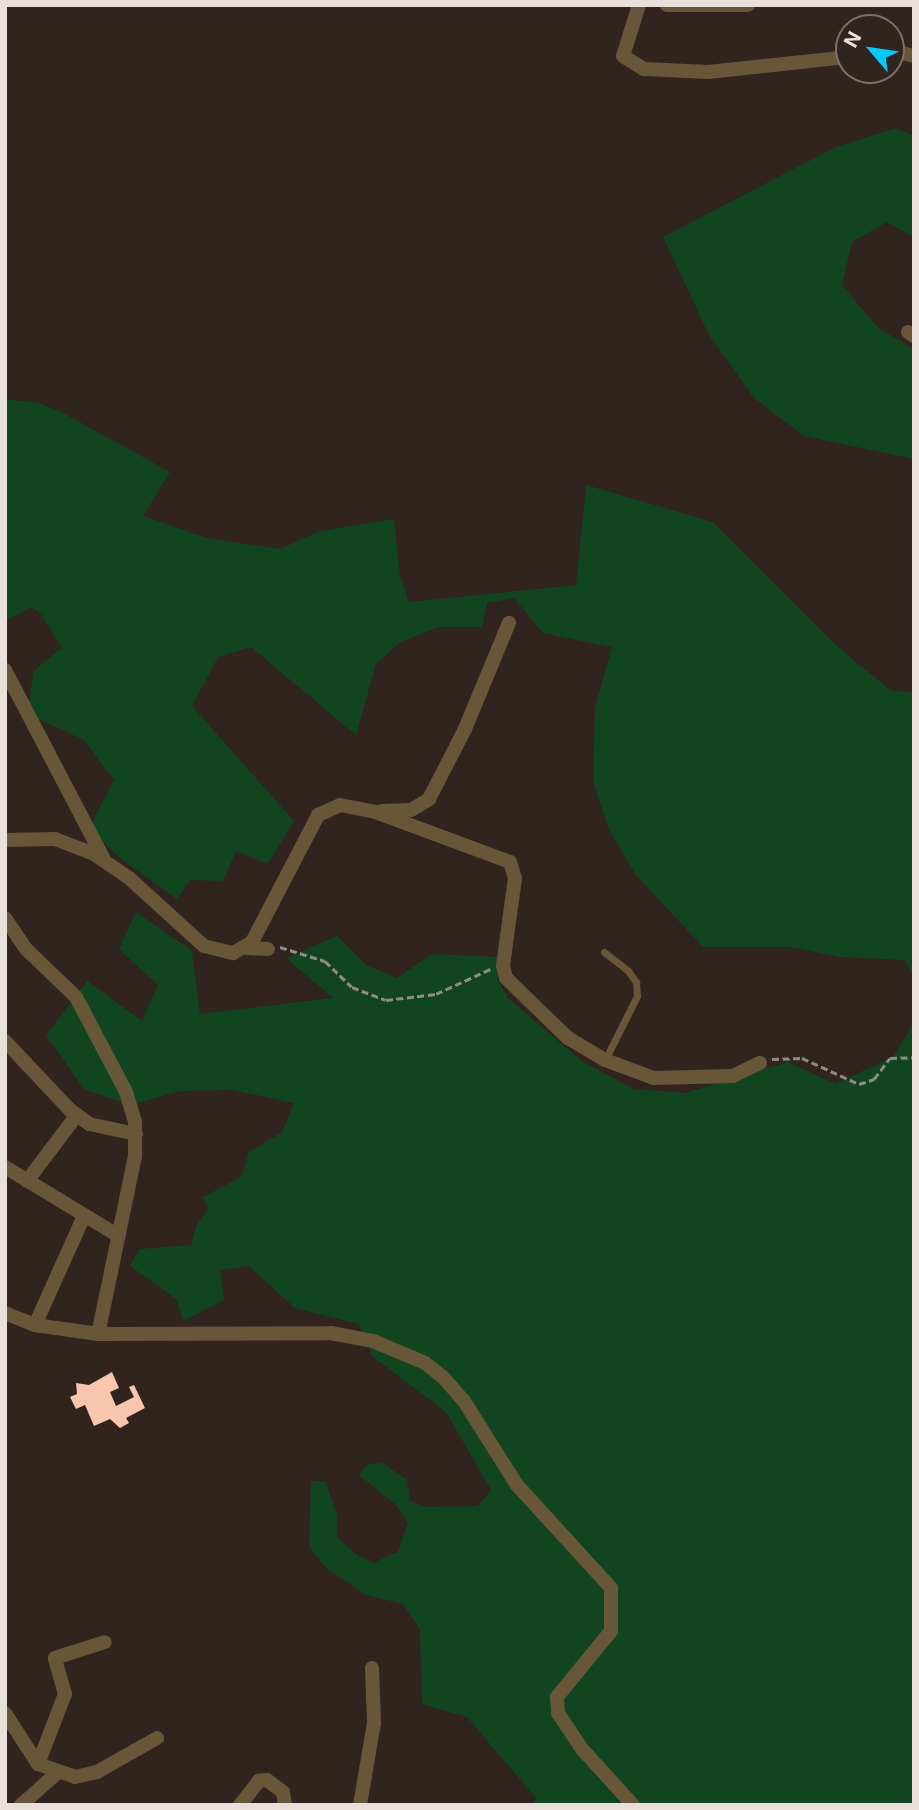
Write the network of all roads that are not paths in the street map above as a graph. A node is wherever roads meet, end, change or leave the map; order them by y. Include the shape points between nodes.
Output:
1 (639, 5) edge
2 (667, 5) edge
3 (748, 5) edge
4 (686, 6) edge
5 (835, 59) edge
6 (509, 623) dead end
7 (5, 670) edge
8 (376, 812) junction
9 (5, 839) edge
10 (104, 860) junction
11 (5, 918) edge
12 (247, 948) junction
13 (268, 949) road end
14 (604, 952) dead end
15 (5, 1041) edge
16 (605, 1060) junction
17 (760, 1063) road end
18 (77, 1115) junction
19 (136, 1134) junction
20 (5, 1167) edge
21 (27, 1181) junction
22 (83, 1218) junction
23 (119, 1236) junction
24 (5, 1313) edge
25 (35, 1325) junction
26 (97, 1334) junction
27 (105, 1642) dead end
28 (372, 1668) dead end
29 (5, 1713) edge
30 (158, 1738) dead end
31 (38, 1764) junction
32 (56, 1774) junction
33 (21, 1805) edge
34 (240, 1805) edge
35 (285, 1805) edge
36 (360, 1805) edge
37 (633, 1805) edge

1 - 5 street via 624,55 644,69 675,74
2 - 4 street
3 - 4 street
6 - 8 street via 466,729 429,799 411,810
7 - 10 street
8 - 12 street via 340,805 318,815
8 - 16 street via 510,862 514,885 503,966 510,985 568,1038
9 - 10 street via 55,839
10 - 12 street via 204,946 233,953
11 - 19 street via 33,957 76,998 126,1092
12 - 13 street
14 - 16 lane via 628,971 636,982 637,996
15 - 18 street
16 - 17 street via 636,1075 676,1081 733,1076
18 - 19 street via 111,1132
18 - 21 street
19 - 23 street
20 - 21 street
21 - 22 street
22 - 23 street
22 - 25 street
23 - 26 street
24 - 25 street
25 - 26 street
26 - 37 street via 331,1333 373,1341 425,1363 443,1377 517,1485 611,1588 611,1632 557,1698 558,1713 582,1749
27 - 31 street via 55,1658 65,1695
28 - 36 street via 374,1723
29 - 31 street
30 - 32 street via 97,1772 75,1777
31 - 32 street
32 - 33 street
34 - 35 street via 259,1782 267,1780 283,1792

